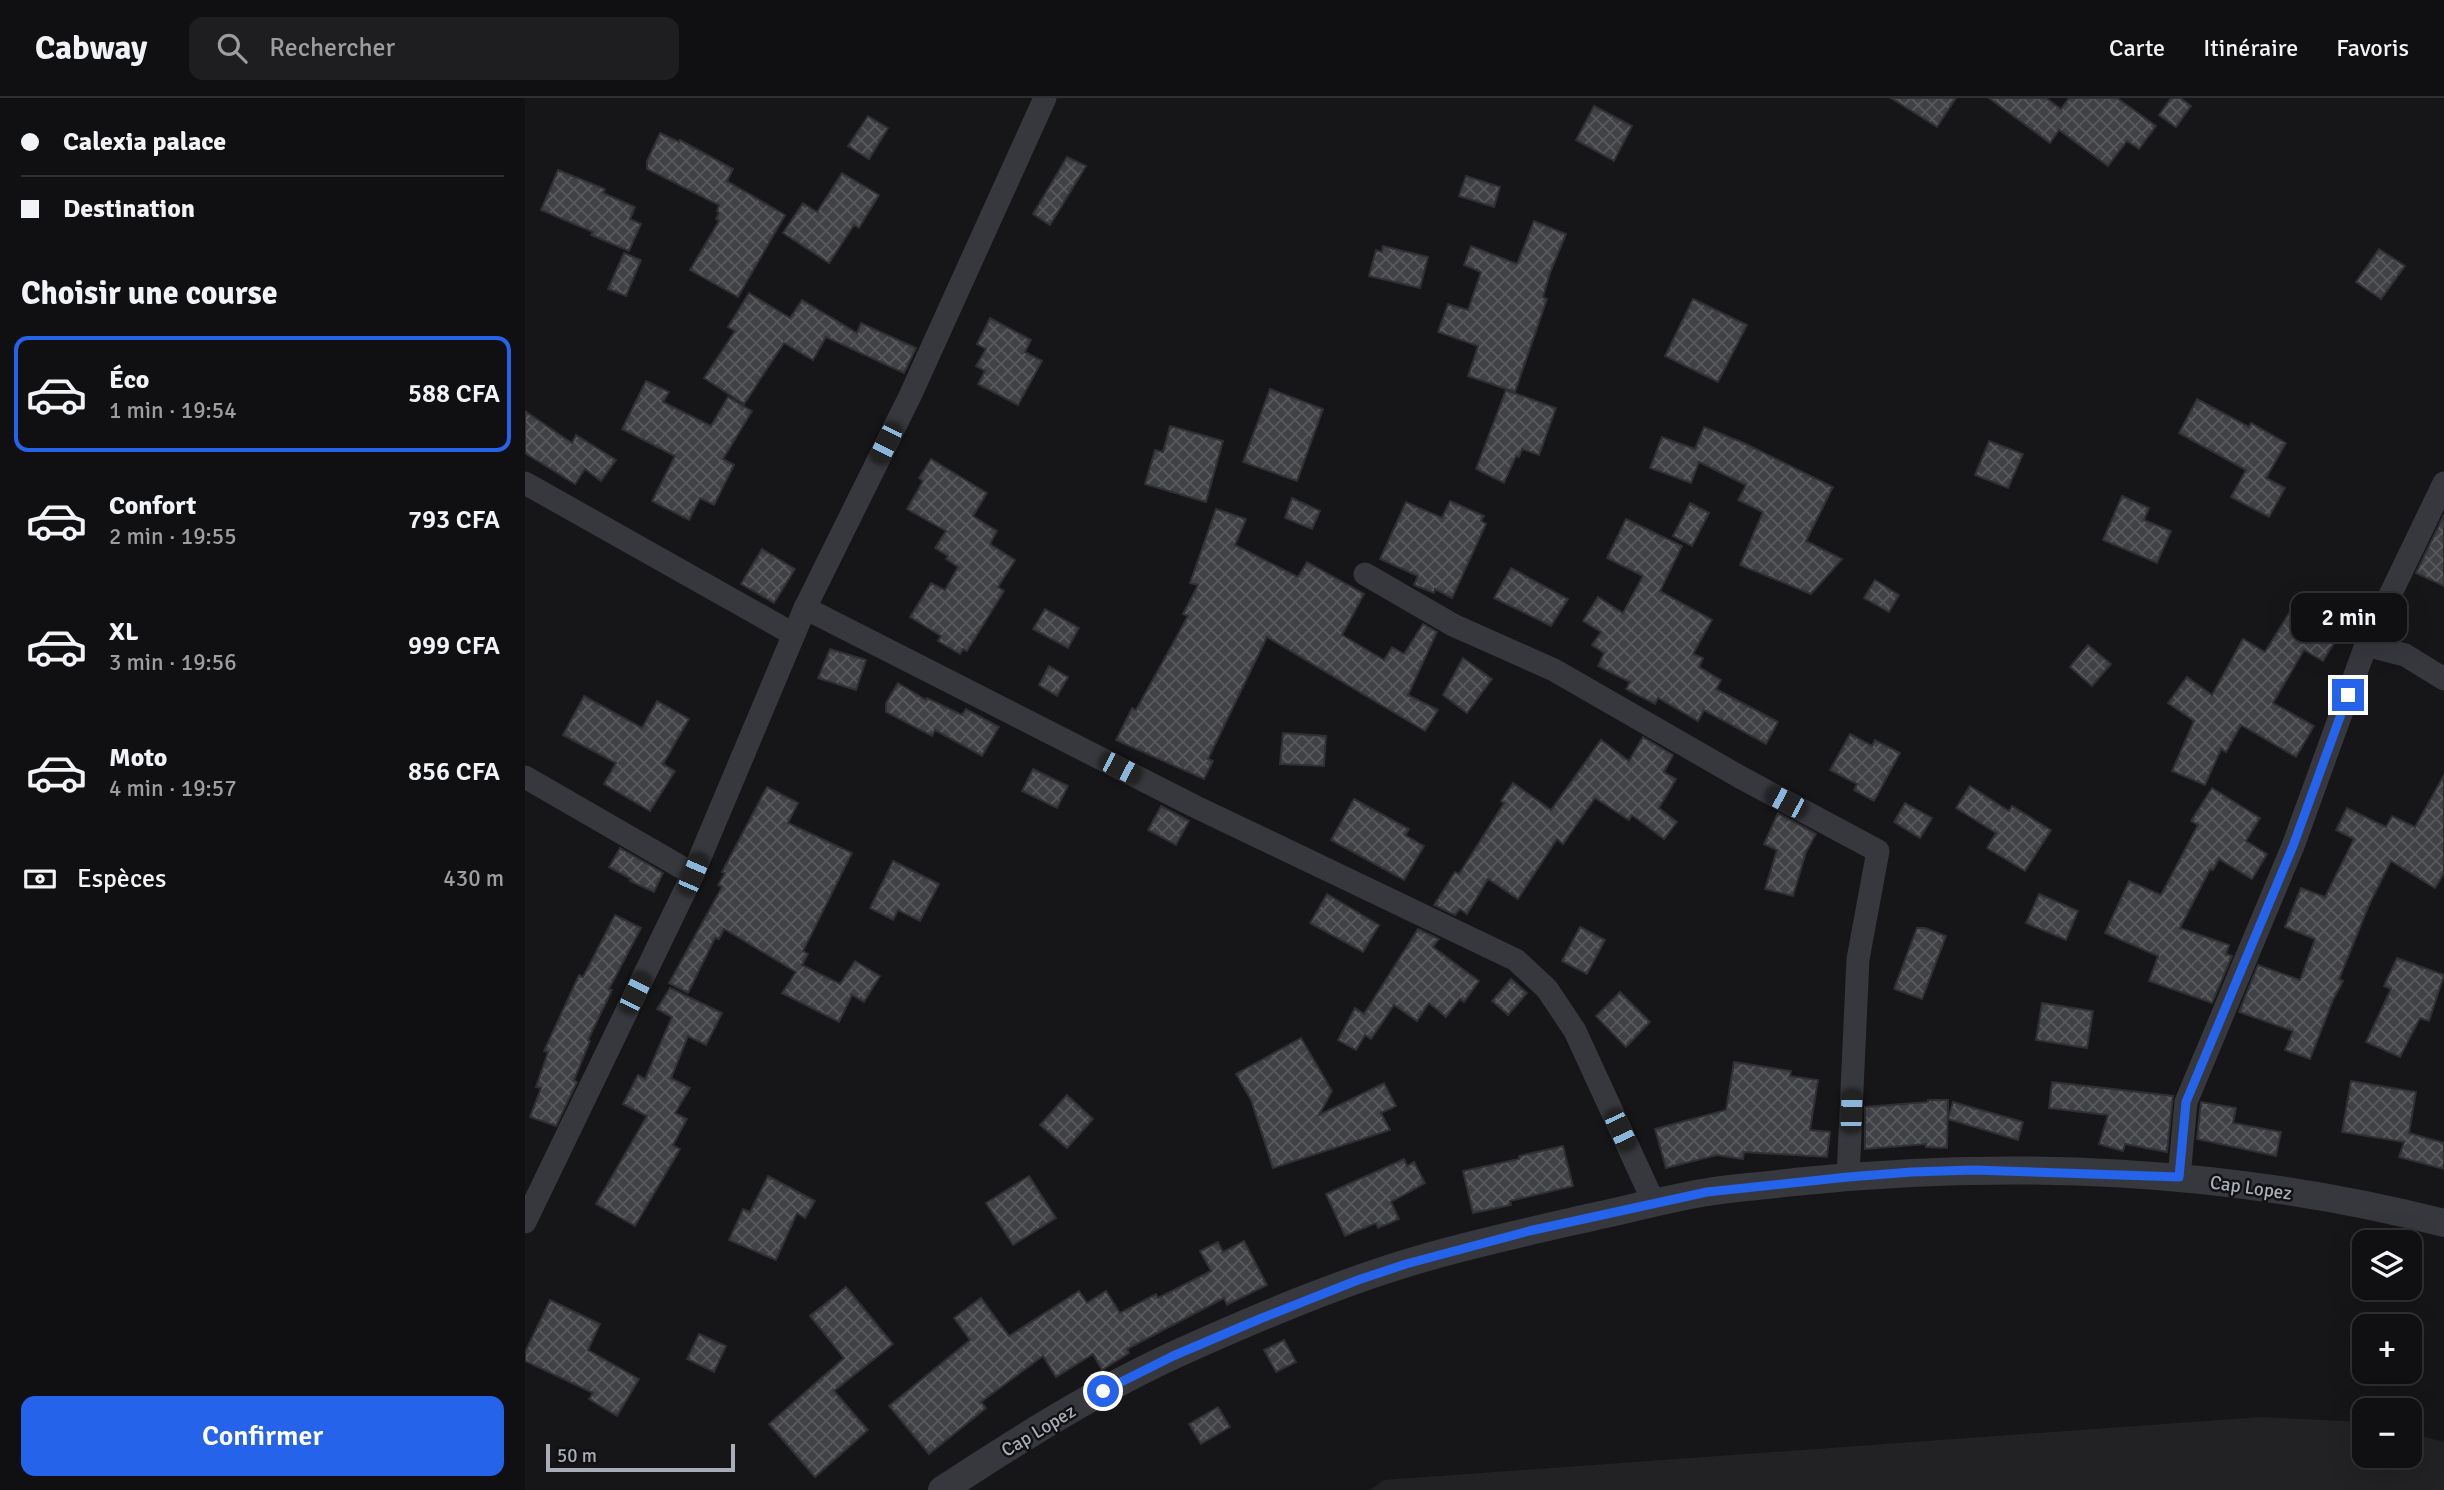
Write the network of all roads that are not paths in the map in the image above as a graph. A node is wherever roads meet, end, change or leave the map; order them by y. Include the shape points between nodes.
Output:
1 (1045, 98) edge
2 (525, 482) edge
3 (2444, 483) edge
4 (1364, 574) dead end
5 (805, 608) junction
6 (793, 634) junction
7 (2366, 645) junction
8 (2444, 679) edge
9 (525, 778) edge
10 (693, 874) junction
11 (1848, 1177) junction
12 (2179, 1177) junction
13 (1654, 1203) junction
14 (525, 1222) edge
15 (2444, 1223) edge
16 (942, 1490) edge

1 - 5 street via 909,396
2 - 6 street
3 - 7 street
4 - 11 street via 1453,625 1554,670 1878,851 1858,959
5 - 6 street
5 - 13 street via 1182,800 1516,960 1547,989 1575,1031
6 - 10 street
7 - 8 street via 2405,655
7 - 12 street via 2293,846 2186,1102
9 - 10 street
10 - 14 street
11 - 12 street, Cap Lopez via 1973,1170
11 - 13 street, Cap Lopez via 1707,1192
12 - 15 street, Cap Lopez via 2389,1209
13 - 16 street, Cap Lopez via 1430,1256 1284,1309 1103,1391

